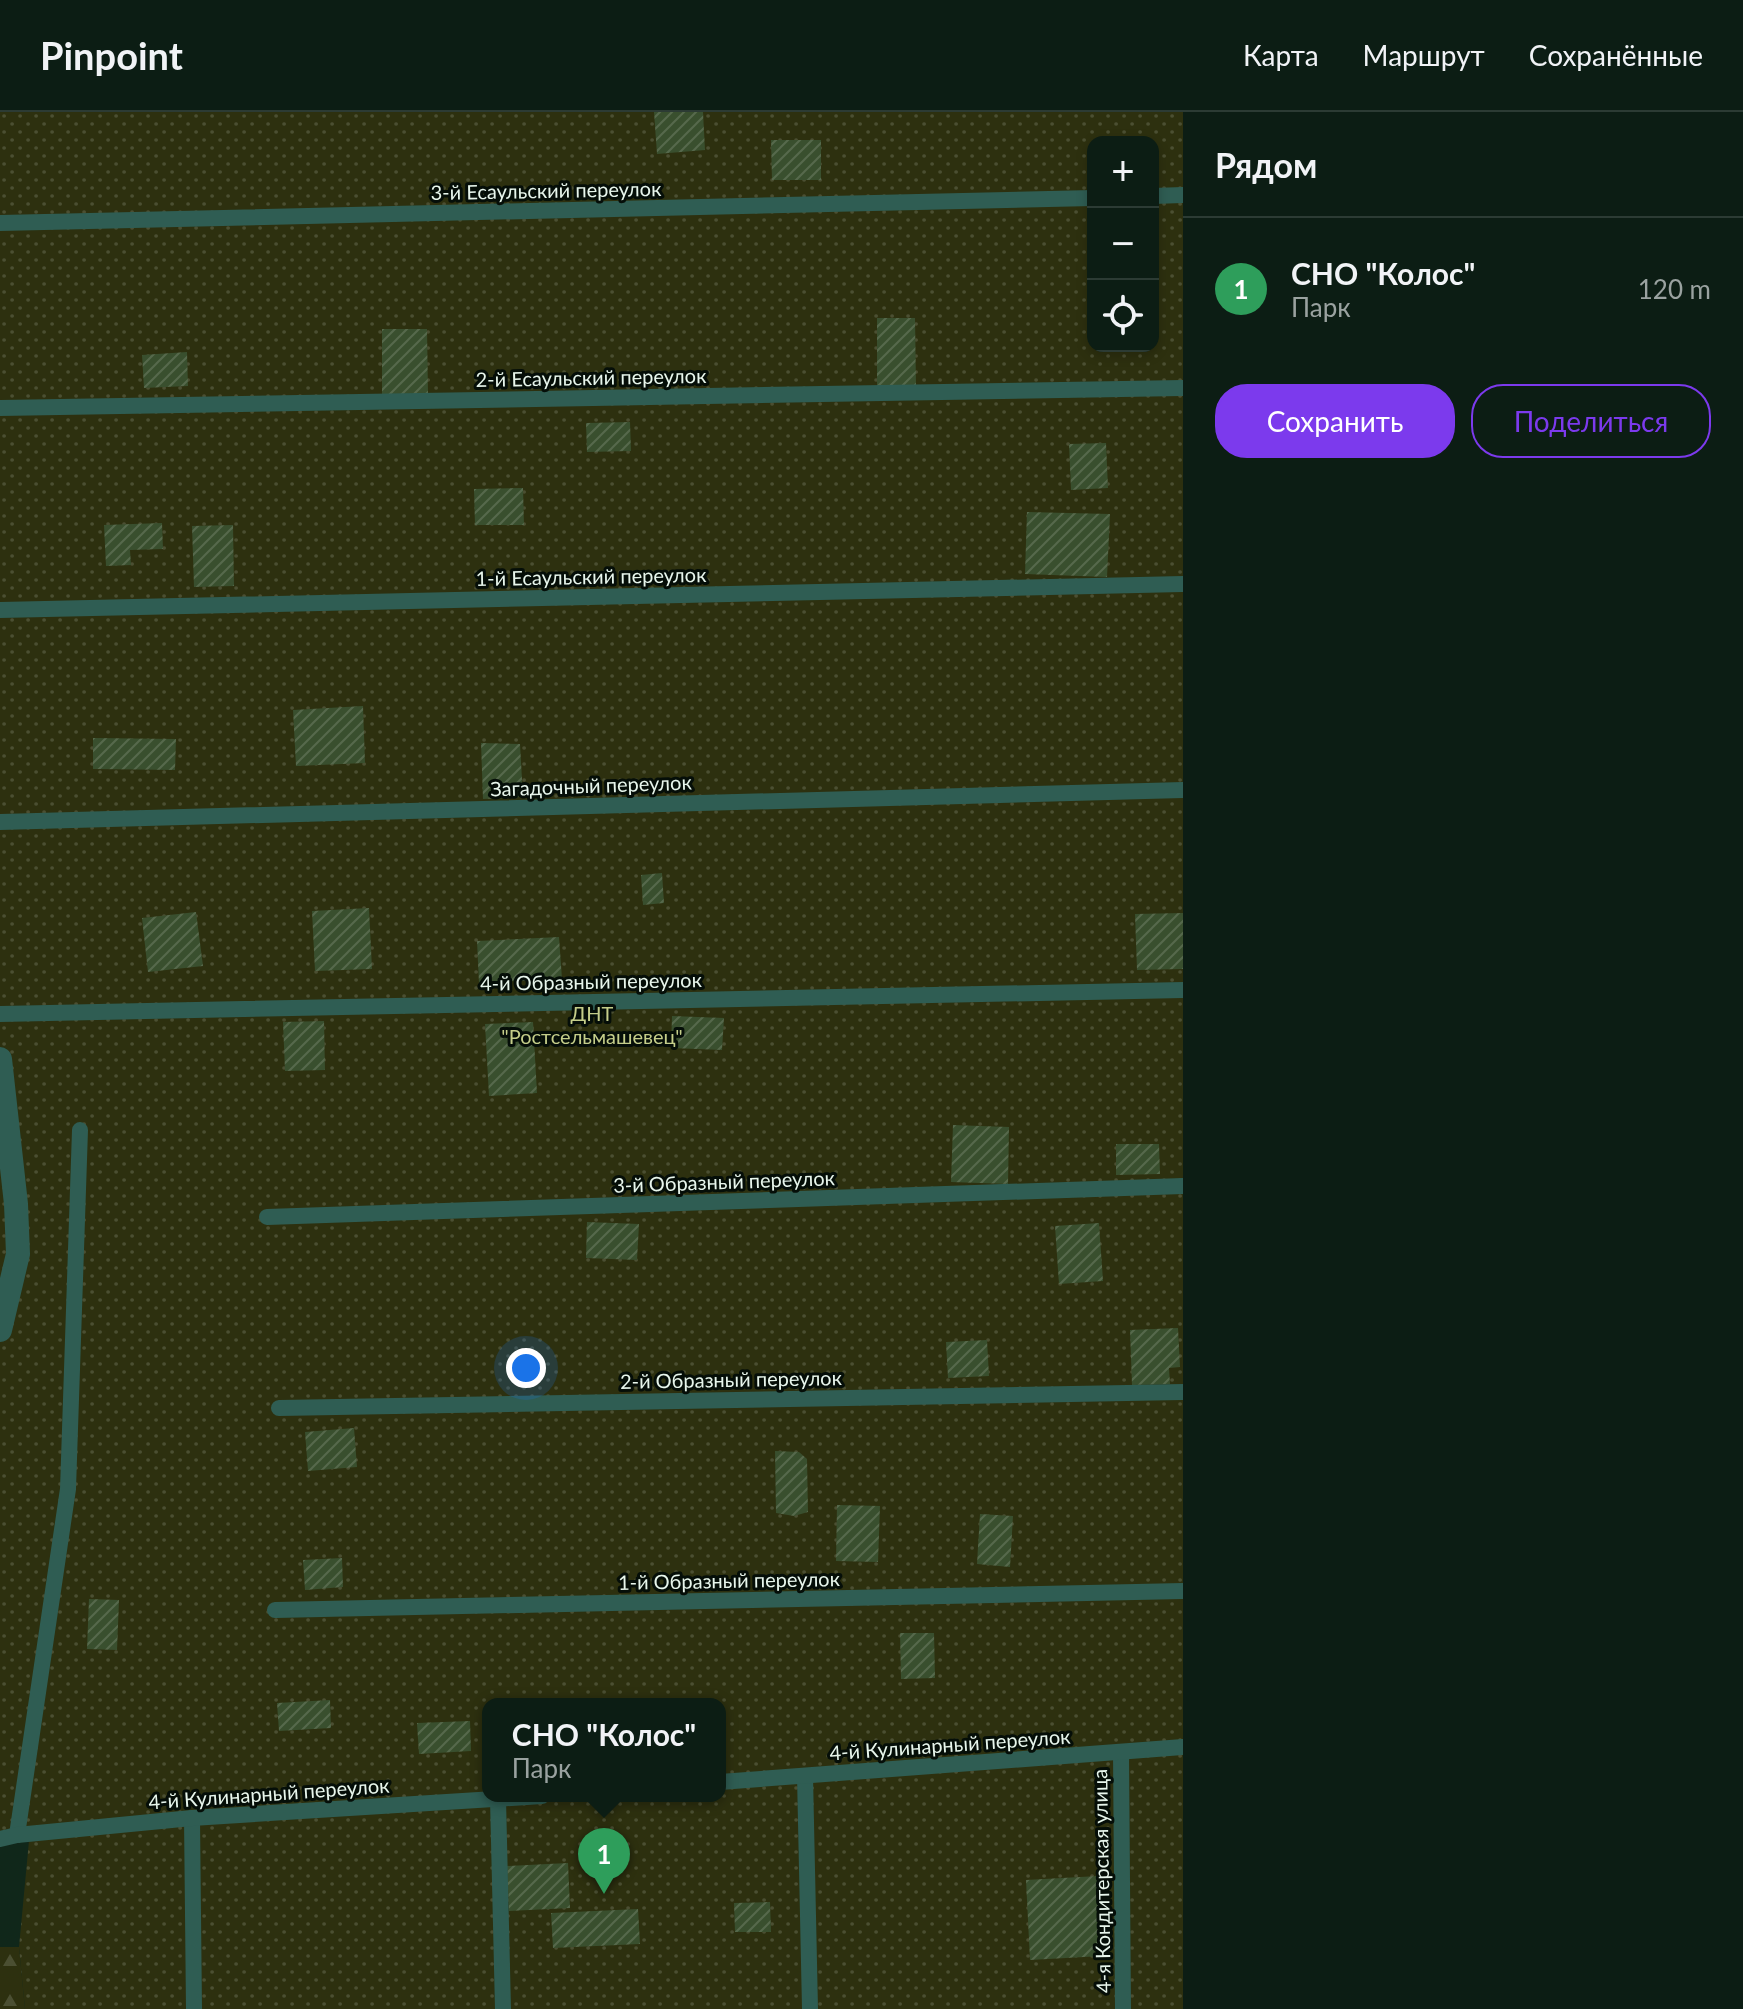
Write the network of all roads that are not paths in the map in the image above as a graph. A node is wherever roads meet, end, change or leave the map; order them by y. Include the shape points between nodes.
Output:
1 (1183, 195) edge
2 (1159, 196) edge
3 (1087, 198) edge
4 (0, 223) edge
5 (1183, 388) edge
6 (0, 408) edge
7 (1183, 584) edge
8 (0, 610) edge
9 (1183, 790) edge
10 (0, 822) edge
11 (1183, 990) edge
12 (0, 1014) edge
13 (0, 1059) edge
14 (80, 1130) dead end
15 (1183, 1186) edge
16 (267, 1217) dead end
17 (0, 1330) edge
18 (1183, 1392) edge
19 (279, 1408) dead end
20 (1183, 1591) edge
21 (275, 1610) dead end
22 (1183, 1747) edge
23 (1121, 1752) junction
24 (805, 1776) junction
25 (726, 1782) edge
26 (482, 1800) edge
27 (498, 1802) edge
28 (192, 1818) junction
29 (8, 1837) edge
30 (194, 2009) edge
31 (503, 2009) edge
32 (810, 2009) edge
33 (1123, 2009) edge

1 - 2 lane
3 - 4 lane, 3-й Есаульский переулок
5 - 6 lane, 2-й Есаульский переулок
7 - 8 lane, 1-й Есаульский переулок
9 - 10 lane, Загадочный переулок
11 - 12 lane, 4-й Образный переулок
13 - 17 street via 18,1254
14 - 29 lane via 68,1489
15 - 16 lane, 3-й Образный переулок
18 - 19 lane, 2-й Образный переулок
20 - 21 lane, 1-й Образный переулок
22 - 23 lane, 4-й Кулинарный переулок
23 - 24 lane, 4-й Кулинарный переулок
23 - 33 lane, 4-я Кондитерская улица
24 - 25 lane, 4-й Кулинарный переулок
24 - 32 lane
26 - 28 lane, 4-й Кулинарный переулок
27 - 31 lane
28 - 29 lane, 4-й Кулинарный переулок
28 - 30 lane

